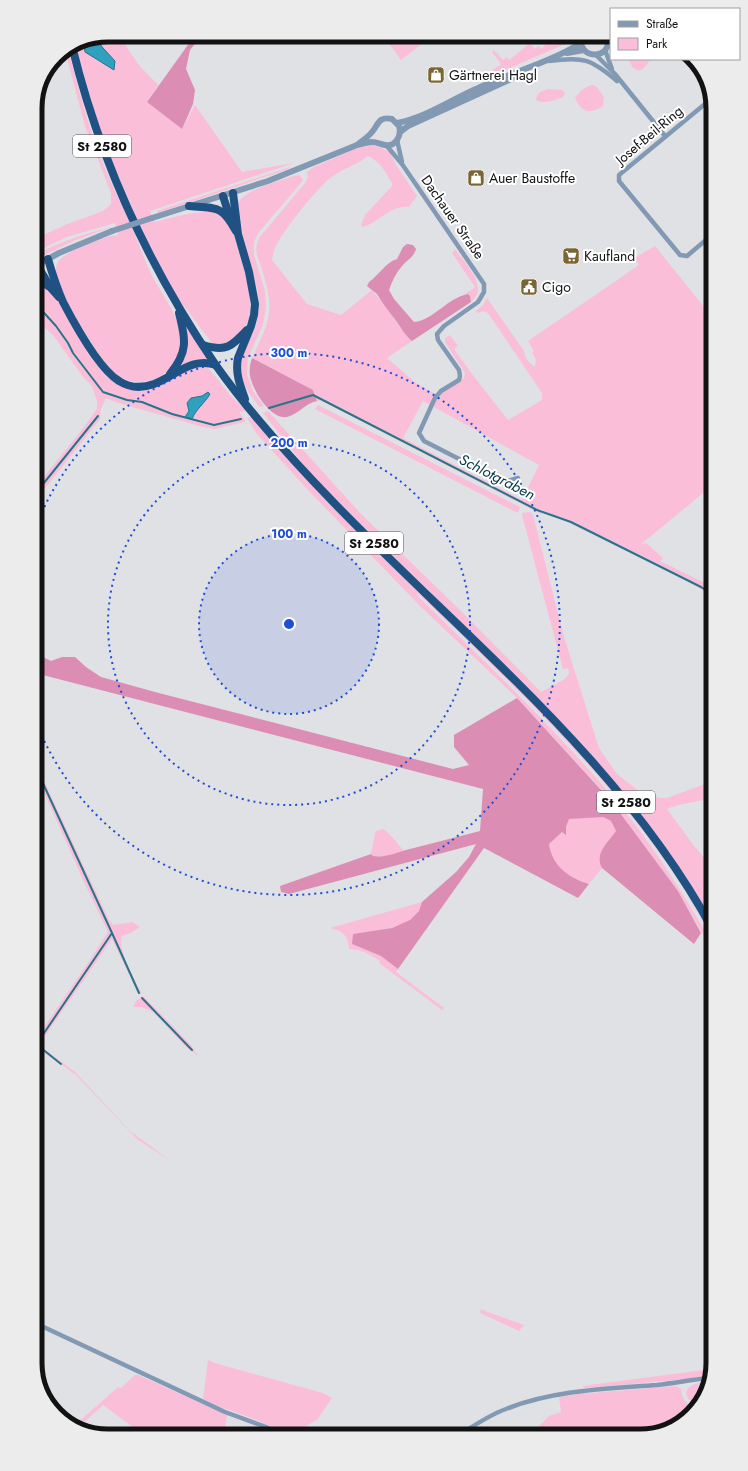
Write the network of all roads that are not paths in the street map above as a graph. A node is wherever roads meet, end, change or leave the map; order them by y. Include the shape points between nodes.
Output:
1 (581, 42) joint
2 (608, 42) edge
3 (584, 50) junction
4 (605, 50) junction
5 (74, 52) edge
6 (561, 54) junction
7 (596, 55) junction
8 (542, 62) junction
9 (527, 68) junction
10 (615, 74) junction
11 (622, 85) junction
12 (706, 102) edge
13 (397, 123) junction
14 (374, 130) junction
15 (400, 132) junction
16 (665, 136) junction
17 (397, 140) junction
18 (379, 142) junction
19 (356, 145) junction
20 (386, 145) junction
21 (402, 164) junction
22 (234, 193) junction
23 (223, 196) junction
24 (188, 206) junction
25 (230, 221) junction
26 (238, 234) junction
27 (706, 240) edge
28 (48, 259) junction
29 (42, 262) edge
30 (42, 275) edge
31 (42, 281) edge
32 (51, 288) junction
33 (63, 302) junction
34 (177, 304) junction
35 (250, 326) junction
36 (203, 345) junction
37 (216, 365) junction
38 (167, 378) junction
39 (248, 405) junction
40 (518, 478) dead end
41 (706, 917) edge
42 (42, 1326) edge
43 (703, 1379) edge
44 (269, 1429) edge
45 (468, 1429) edge

1 - 3 street
1 - 6 street, Dachauer Straße
2 - 4 street
3 - 6 street, Dachauer Straße
3 - 7 street
4 - 7 street
4 - 10 street
5 - 34 highway, St 2580 via 109,167 147,249
6 - 8 street, Dachauer Straße
7 - 10 street
8 - 9 street, Dachauer Straße
8 - 11 street via 583,59 598,66
9 - 13 street, Dachauer Straße
9 - 15 street, Dachauer Straße via 509,80
10 - 11 street
11 - 16 street
12 - 16 street, Josef-Beil-Ring
13 - 14 street, Dachauer Straße via 382,119
13 - 15 street
14 - 18 street
14 - 19 street, Dachauer Straße
15 - 17 street
16 - 27 street, Josef-Beil-Ring via 619,175 619,181 680,255 687,256
17 - 20 street
17 - 21 street, Dachauer Straße
18 - 19 street, Dachauer Straße
18 - 20 street, Dachauer Straße
19 - 22 street, Dachauer Straße
20 - 21 street, Dachauer Straße
21 - 40 street, Dachauer Straße via 484,284 484,292 478,302 437,334 438,340 459,370 460,376 459,380 435,398 419,433 424,441 504,482
22 - 23 street, Dachauer Straße
22 - 26 highway, St 2580
23 - 24 street, Dachauer Straße
23 - 25 highway, St 2580
24 - 25 highway, St 2580 via 218,210 225,213
24 - 28 street, Dachauer Straße, bridge via 112,231
25 - 26 highway, St 2580
26 - 35 highway, St 2580 via 254,297 255,309
28 - 29 street, Dachauer Straße
28 - 33 highway
30 - 32 highway
31 - 32 highway
32 - 33 highway
33 - 38 highway via 96,357 114,378 126,385 140,387
34 - 36 highway, St 2580
34 - 38 highway, St 2580 via 184,334 184,348 180,361
35 - 36 highway via 224,348
35 - 39 highway, St 2580 via 237,364 238,381
36 - 37 highway, St 2580
37 - 38 highway via 199,362
37 - 39 highway, St 2580
39 - 41 highway, St 2580 via 338,508 543,708 587,756 662,848
42 - 44 street via 218,1409
43 - 45 street via 581,1391 535,1400 506,1409

